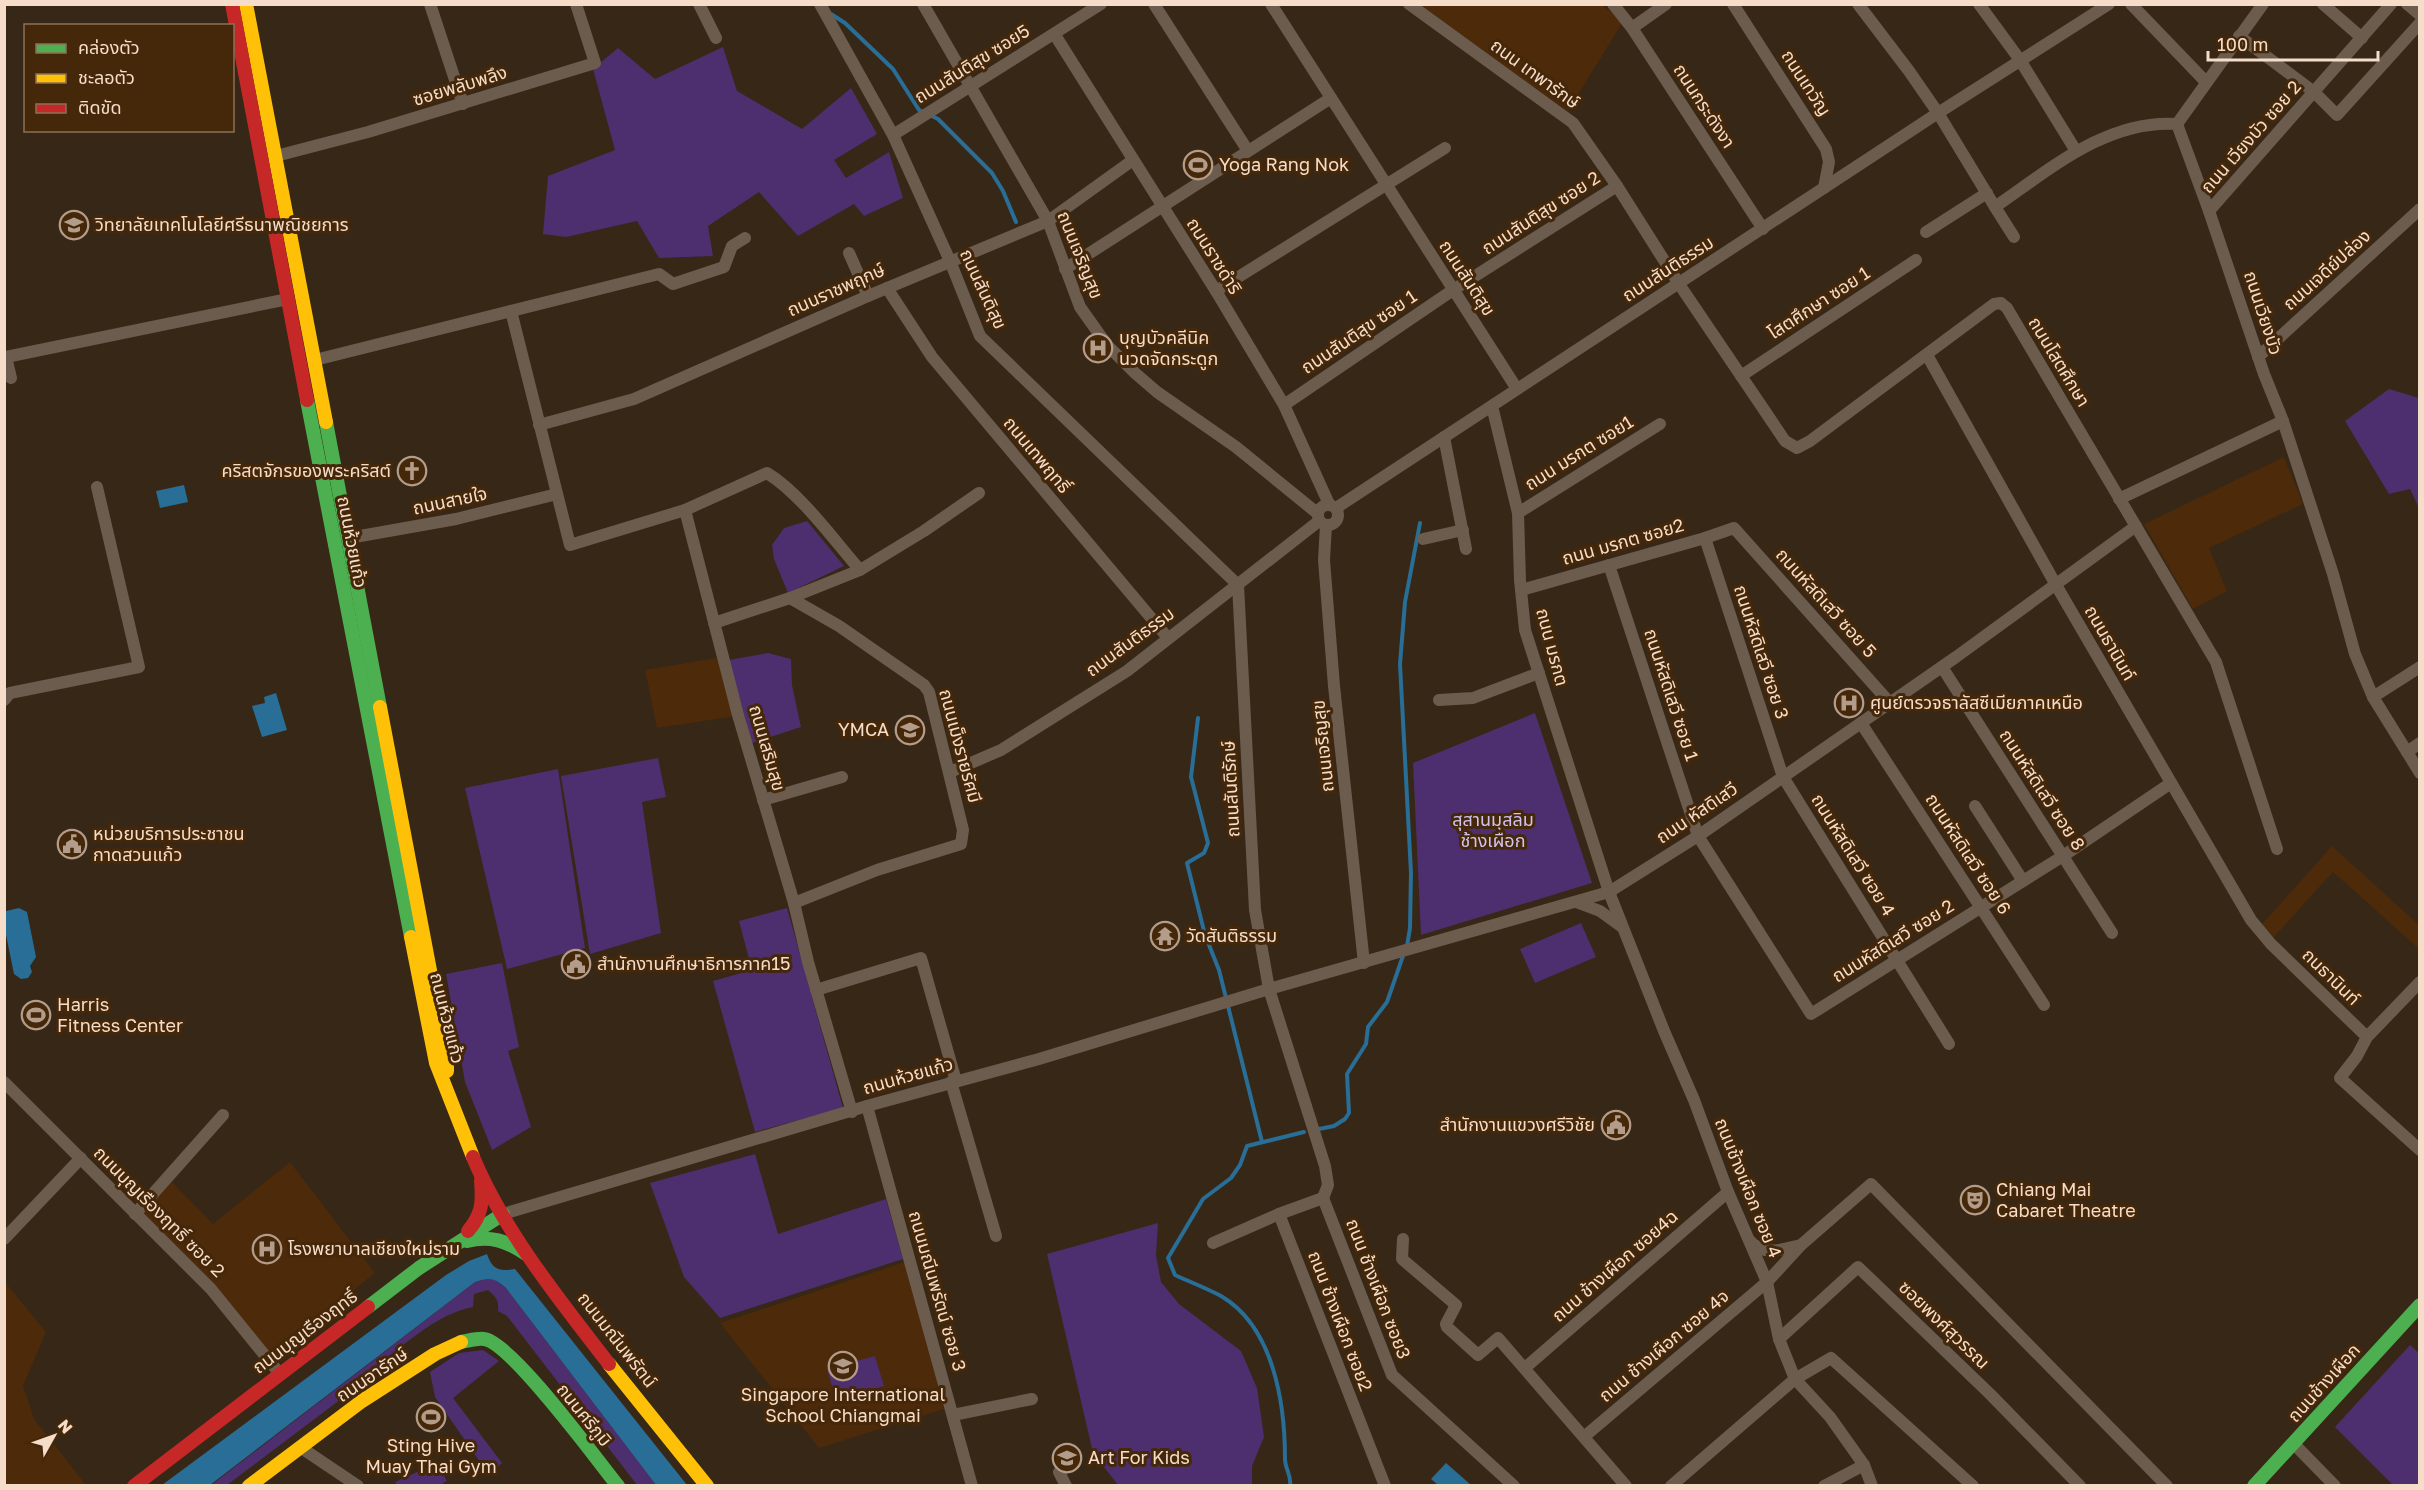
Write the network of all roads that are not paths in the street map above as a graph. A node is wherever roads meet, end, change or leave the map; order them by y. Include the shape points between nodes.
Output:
1 (232, 4) edge
2 (246, 4) edge
3 (430, 4) edge
4 (576, 4) edge
5 (820, 4) edge
6 (923, 4) edge
7 (1101, 4) edge
8 (1154, 4) edge
9 (1270, 4) edge
10 (1408, 4) edge
11 (1613, 4) edge
12 (1666, 4) edge
13 (1733, 4) edge
14 (1858, 4) edge
15 (1979, 4) edge
16 (2109, 4) edge
17 (2131, 4) edge
18 (2263, 4) edge
19 (2323, 4) edge
20 (2391, 4) edge
21 (2407, 4) edge
22 (700, 5) edge
23 (2420, 15) edge
24 (2420, 23) edge
25 (1632, 28) junction
26 (1054, 34) junction
27 (2239, 36) junction
28 (716, 38) dead end
29 (2362, 38) junction
30 (2020, 60) junction
31 (2206, 82) junction
32 (971, 87) junction
33 (2314, 92) junction
34 (1331, 98) junction
35 (463, 104) junction
36 (1938, 113) junction
37 (2177, 124) junction
38 (893, 135) junction
39 (1445, 148) dead end
40 (1248, 151) junction
41 (2076, 151) junction
42 (276, 156) junction
43 (1133, 160) junction
44 (1385, 184) junction
45 (1617, 186) junction
46 (1824, 188) junction
47 (1987, 193) junction
48 (1162, 207) junction
49 (1995, 207) junction
50 (2420, 209) edge
51 (2209, 211) junction
52 (1048, 221) junction
53 (1762, 229) junction
54 (1926, 232) dead end
55 (2014, 237) dead end
56 (745, 238) dead end
57 (849, 253) dead end
58 (1916, 260) dead end
59 (950, 261) junction
60 (1065, 269) junction
61 (1679, 284) junction
62 (887, 288) junction
63 (1453, 290) junction
64 (1216, 291) junction
65 (868, 296) junction
66 (288, 298) junction
67 (511, 311) junction
68 (1927, 355) junction
69 (2258, 357) junction
70 (315, 360) junction
71 (301, 362) junction
72 (1741, 376) junction
73 (11, 378) dead end
74 (1517, 390) junction
75 (1284, 405) junction
76 (1492, 406) junction
77 (2283, 421) junction
78 (1660, 424) dead end
79 (539, 425) junction
80 (1444, 437) junction
81 (97, 487) dead end
82 (979, 493) dead end
83 (557, 494) junction
84 (2119, 499) junction
85 (1332, 506) junction
86 (685, 510) junction
87 (1518, 513) junction
88 (1321, 520) junction
89 (2136, 526) junction
90 (1734, 528) joint
91 (1464, 530) junction
92 (349, 538) junction
93 (1705, 538) junction
94 (1423, 539) dead end
95 (1466, 549) dead end
96 (1609, 565) junction
97 (860, 570) junction
98 (1238, 585) junction
99 (2056, 585) junction
100 (1521, 590) junction
101 (790, 598) junction
102 (714, 623) junction
103 (1168, 638) junction
104 (1942, 667) junction
105 (2420, 667) edge
106 (1539, 673) junction
107 (2373, 697) junction
108 (4, 700) edge
109 (1439, 700) dead end
110 (1890, 703) junction
111 (1861, 723) junction
112 (2420, 742) edge
113 (2407, 752) junction
114 (950, 772) junction
115 (2420, 773) edge
116 (842, 777) dead end
117 (1783, 777) junction
118 (2171, 783) junction
119 (763, 800) junction
120 (1975, 806) dead end
121 (1698, 836) junction
122 (2277, 849) dead end
123 (2063, 856) junction
124 (2023, 881) junction
125 (1609, 892) junction
126 (1576, 902) junction
127 (794, 903) junction
128 (1980, 907) junction
129 (1622, 927) junction
130 (2112, 933) dead end
131 (2271, 944) joint
132 (1897, 961) junction
133 (1364, 963) junction
134 (2420, 982) edge
135 (1269, 989) junction
136 (816, 990) junction
137 (1218, 1005) joint
138 (2044, 1005) dead end
139 (2367, 1037) junction
140 (1949, 1044) dead end
141 (4, 1082) edge
142 (953, 1082) junction
143 (447, 1084) junction
144 (867, 1106) junction
145 (852, 1112) junction
146 (223, 1115) dead end
147 (2420, 1150) edge
148 (81, 1158) junction
149 (481, 1175) junction
150 (1728, 1192) junction
151 (1323, 1198) junction
152 (135, 1214) junction
153 (503, 1214) junction
154 (1279, 1214) junction
155 (996, 1236) dead end
156 (4, 1239) edge
157 (1403, 1239) dead end
158 (1748, 1239) junction
159 (1213, 1243) dead end
160 (454, 1244) junction
161 (1801, 1245) junction
162 (532, 1259) junction
163 (1767, 1282) junction
164 (2420, 1305) edge
165 (1779, 1339) junction
166 (521, 1367) joint
167 (1526, 1367) junction
168 (280, 1374) junction
169 (1795, 1379) junction
170 (1032, 1399) dead end
171 (953, 1415) junction
172 (1585, 1436) junction
173 (2293, 1443) junction
174 (300, 1447) junction
175 (1864, 1466) junction
176 (1059, 1472) dead end
177 (134, 1485) edge
178 (249, 1485) edge
179 (357, 1485) edge
180 (618, 1485) edge
181 (707, 1485) edge
182 (972, 1485) edge
183 (1066, 1485) edge
184 (1385, 1485) edge
185 (1514, 1485) edge
186 (1626, 1485) edge
187 (1671, 1485) edge
188 (1824, 1485) edge
189 (1872, 1485) edge
190 (1973, 1485) edge
191 (2080, 1485) edge
192 (2167, 1485) edge
193 (2254, 1485) edge
194 (2335, 1485) edge

1 - 66 main road, ถนนห้วยแก้ว
2 - 42 main road, ถนนห้วยแก้ว
3 - 35 street
4 - 35 street, ซอยพลับพลึง via 595,63
5 - 38 street, ถนนสันติสุข
6 - 32 street, ถนนเจริญสุข
7 - 26 street, ถนนสันติสุข ซอย5
8 - 40 street
9 - 34 street, ถนนสันติสุข
10 - 45 street, ถนน เทพารักษ์ via 1573,123
11 - 25 street, ถนนกระดังงา
12 - 25 street
13 - 46 street, ถนนเทวัญ via 1826,149 1829,162
14 - 36 street
15 - 30 street
16 - 30 street, ถนนสันติธรรม
17 - 31 street
18 - 27 street
19 - 29 street
20 - 29 street, ถนน เวียงบัว ซอย 2
21 - 23 street
22 - 28 street
24 - 33 street via 2337,115
25 - 53 street, ถนนกระดังงา
26 - 32 street, ถนนสันติสุข ซอย5
26 - 43 street, ถนนราชดำริ
27 - 31 street
27 - 33 street
29 - 33 street, ถนน เวียงบัว ซอย 2
30 - 36 street, ถนนสันติธรรม
30 - 41 street
31 - 37 street
32 - 38 street, ถนนสันติสุข ซอย5
32 - 52 street, ถนนเจริญสุข
33 - 51 street, ถนน เวียงบัว ซอย 2
34 - 40 street
34 - 44 street, ถนนสันติสุข
35 - 42 street, ซอยพลับพลึง
36 - 46 street, ถนนสันติธรรม
36 - 47 street
37 - 41 street via 2142,125
37 - 51 street, ถนนเวียงบัว
38 - 59 street, ถนนสันติสุข
39 - 44 street
40 - 48 street
41 - 49 street
42 - 70 main road, ถนนห้วยแก้ว
43 - 48 street, ถนนราชดำริ
43 - 52 street, ถนนราชพฤกษ์
44 - 63 street, ถนนสันติสุข
44 - 64 street
45 - 61 street, ถนน เทพารักษ์
45 - 63 street, ถนนสันติสุข ซอย 2
46 - 53 street, ถนนสันติธรรม
47 - 49 street
47 - 54 street
48 - 60 street
48 - 64 street, ถนนราชดำริ
49 - 55 street
50 - 69 street, ถนนเจดีย์ปล่อง
51 - 69 street, ถนนเวียงบัว
52 - 59 street, ถนนราชพฤกษ์
52 - 60 street, ถนนเจริญสุข
53 - 61 street, ถนนสันติธรรม
56 - 67 street via 732,246 724,267 673,284 659,274
57 - 65 street
58 - 72 street, โสตศึกษา ซอย 1
59 - 62 street, ถนนราชพฤกษ์
59 - 98 street, ถนนสันติสุข via 980,336
60 - 88 street, ถนนเจริญสุข via 1080,308 1107,345 1135,373 1236,447
61 - 72 street, ถนนโสตศึกษา
61 - 74 street, ถนนสันติธรรม
62 - 65 street, ถนนราชพฤกษ์
62 - 103 street, ถนนเทพฤทธิ์ via 932,357
63 - 74 street, ถนนสันติสุข
63 - 75 street, ถนนสันติสุข ซอย 1
64 - 75 street, ถนนราชดำริ
65 - 79 street, ถนนราชพฤกษ์ via 634,399
66 - 71 main road, ถนนห้วยแก้ว
66 - 73 street via 6,357
67 - 70 street
67 - 79 street
68 - 72 street, ถนนโสตศึกษา via 1797,448 1785,441
68 - 84 street, ถนนโสตศึกษา via 1994,304 2001,303
68 - 99 street, ถนนธานินท์
69 - 77 street, ถนนเวียงบัว
70 - 71 main road
70 - 92 main road, ถนนห้วยแก้ว
71 - 143 main road, ถนนห้วยแก้ว via 427,1022 436,1063
74 - 76 street, ถนนสันติธรรม
75 - 85 street, ถนนราชดำริ
76 - 80 street, ถนนสันติธรรม
76 - 87 street, ถนน มรกต
77 - 84 street
77 - 107 street, ถนนเวียงบัว via 2355,654
78 - 87 street, ถนน มรกต ซอย1
79 - 83 street
80 - 85 street, ถนนสันติธรรม
80 - 91 street
81 - 108 street via 139,667 10,693
82 - 97 street
83 - 86 street via 570,545
83 - 92 street, ถนนสายใจ via 456,519
84 - 89 street, ถนนโสตศึกษา
85 - 88 street, ถนนสันติธรรม via 1321,507
85 - 88 street via 1336,520
86 - 97 street via 768,472
86 - 102 street, ถนนเสริมสุข
87 - 100 street, ถนน มรกต
88 - 98 street, ถนนสันติธรรม
88 - 133 street, ถนนเจริญสุข via 1334,686
89 - 99 street, ถนน หัสดิเสวี
89 - 122 street, ถนนโสตศึกษา via 2216,662
90 - 93 street, ถนน มรกต ซอย2
90 - 110 street, ถนนหัสดิเสวี ซอย 5
91 - 94 street
91 - 95 street
92 - 143 main road, ถนนห้วยแก้ว via 447,1060
93 - 96 street, ถนน มรกต ซอย2
93 - 117 street, ถนนหัสดิเสวี ซอย 3
96 - 100 street, ถนน มรกต ซอย2
96 - 121 street, ถนนหัสดิเสวี ซอย 1
97 - 101 street
98 - 103 street, ถนนสันติธรรม
98 - 135 street, ถนนสันติรักษ์ via 1255,909
99 - 104 street, ถนน หัสดิเสวี
99 - 118 street, ถนนธานินท์
100 - 106 street, ถนน มรกต via 1525,630
101 - 102 street
101 - 114 street, ถนนเม็งรายรัศมี via 839,626 924,685
102 - 119 street, ถนนเสริมสุข
103 - 114 street, ถนนสันติธรรม via 1127,671 1001,750
104 - 110 street, ถนน หัสดิเสวี
104 - 123 street, ถนนหัสดิเสวี ซอย 8
105 - 107 street
106 - 109 street via 1473,698
106 - 125 street, ถนน มรกต
107 - 113 street, ถนนเวียงบัว
110 - 111 street, ถนน หัสดิเสวี
111 - 117 street, ถนน หัสดิเสวี
111 - 128 street, ถนนหัสดิเสวี ซอย 6
112 - 113 street
113 - 115 street, ถนนเวียงบัว
114 - 127 street, ถนนเม็งรายรัศมี via 963,830 961,844 877,870
116 - 119 street
117 - 121 street, ถนน หัสดิเสวี
117 - 132 street, ถนนหัสดิเสวี ซอย 4
118 - 123 street, ถนนหัสดิเสวี ซอย 2
118 - 131 street, ถนนธานินท์ via 2245,910
119 - 127 street, ถนนเสริมสุข
120 - 124 street
121 - 125 street, ถนน หัสดิเสวี
121 - 132 street, ถนนหัสดิเสวี ซอย 2 via 1811,1014
123 - 124 street, ถนนหัสดิเสวี ซอย 2
123 - 130 street, ถนนหัสดิเสวี ซอย 8
124 - 128 street, ถนนหัสดิเสวี ซอย 2
125 - 126 street, ถนน หัสดิเสวี
125 - 129 street, ถนนช้างเผือก ซอย 4
126 - 129 street via 1600,911
126 - 133 street, ถนน หัสดิเสวี
127 - 136 street, ถนนเสริมสุข
128 - 132 street, ถนนหัสดิเสวี ซอย 2
128 - 138 street, ถนนหัสดิเสวี ซอย 6
129 - 150 street, ถนนช้างเผือก ซอย 4
131 - 139 street, ถนธานินท์
132 - 140 street, ถนนหัสดิเสวี ซอย 4
133 - 135 street, ถนน หัสดิเสวี
134 - 139 street
135 - 137 street, ถนน หัสดิเสวี
135 - 151 street via 1325,1166 1328,1185
136 - 142 street via 921,958
136 - 145 street, ถนนเสริมสุข
137 - 142 street, ถนนห้วยแก้ว
139 - 147 street via 2340,1078
141 - 148 street, ถนนบุญเรืองฤทธิ์ ซอย 2
142 - 144 street, ถนนห้วยแก้ว
142 - 155 street
143 - 149 main road, ถนนห้วยแก้ว
144 - 145 street, ถนนห้วยแก้ว
144 - 171 street, ถนนมณีนพรัตน์ ซอย 3
145 - 153 street, ถนนห้วยแก้ว
146 - 152 street
148 - 152 street, ถนนบุญเรืองฤทธิ์ ซอย 2
148 - 156 street
149 - 153 main road, ถนนห้วยแก้ว
149 - 160 main road via 483,1204 479,1220
150 - 158 street, ถนนช้างเผือก ซอย 4
150 - 167 street, ถนน ช้างเผือก ซอย4ฉ
151 - 154 street
151 - 185 street, ถนน ช้างเผือก ซอย3 via 1392,1375
152 - 168 street, ถนนบุญเรืองฤทธิ์ ซอย 2 via 211,1290
153 - 160 main road, ถนนบุญเรืองฤทธิ์
153 - 162 main road, ถนนมณีนพรัตน์
154 - 159 street
154 - 184 street, ถนน ช้างเผือก ซอย2
157 - 167 street via 1402,1259 1456,1305 1447,1327 1478,1355 1498,1338
158 - 161 street via 1755,1248 1767,1251
158 - 163 street, ถนนช้างเผือก ซอย 4
160 - 162 main road via 489,1238 514,1245
160 - 168 main road, ถนนบุญเรืองฤทธิ์
161 - 163 street, ถนน ช้างเผือก ซอย 4จ
161 - 192 street, ถนน ช้างเผือก ซอย 4จ via 1871,1184
162 - 181 main road, ถนนมณีนพรัตน์
163 - 165 street, ถนนช้างเผือก ซอย 4
163 - 172 street, ถนน ช้างเผือก ซอย 4จ
164 - 173 main road, ถนนช้างเผือก
165 - 169 street, ถนนช้างเผือก ซอย 4
165 - 191 street, ซอยพงศ์สุวรรณ via 1858,1267
166 - 174 main road, ถนนอารักษ์ via 498,1345 484,1339 457,1342 362,1401
166 - 180 main road, ถนนศรีภูมิ
167 - 172 street
168 - 177 main road, ถนนบุญเรืองฤทธิ์
169 - 175 street, ถนนช้างเผือก ซอย 4 via 1830,1417
169 - 187 street
169 - 190 street via 1831,1358
170 - 171 street
171 - 182 street, ถนนมณีนพรัตน์ ซอย 3
172 - 186 street
173 - 193 main road, ถนนช้างเผือก
173 - 194 street
174 - 178 main road, ถนนอารักษ์
174 - 179 street
175 - 188 street
175 - 189 street, ถนนช้างเผือก ซอย 4
176 - 183 street

